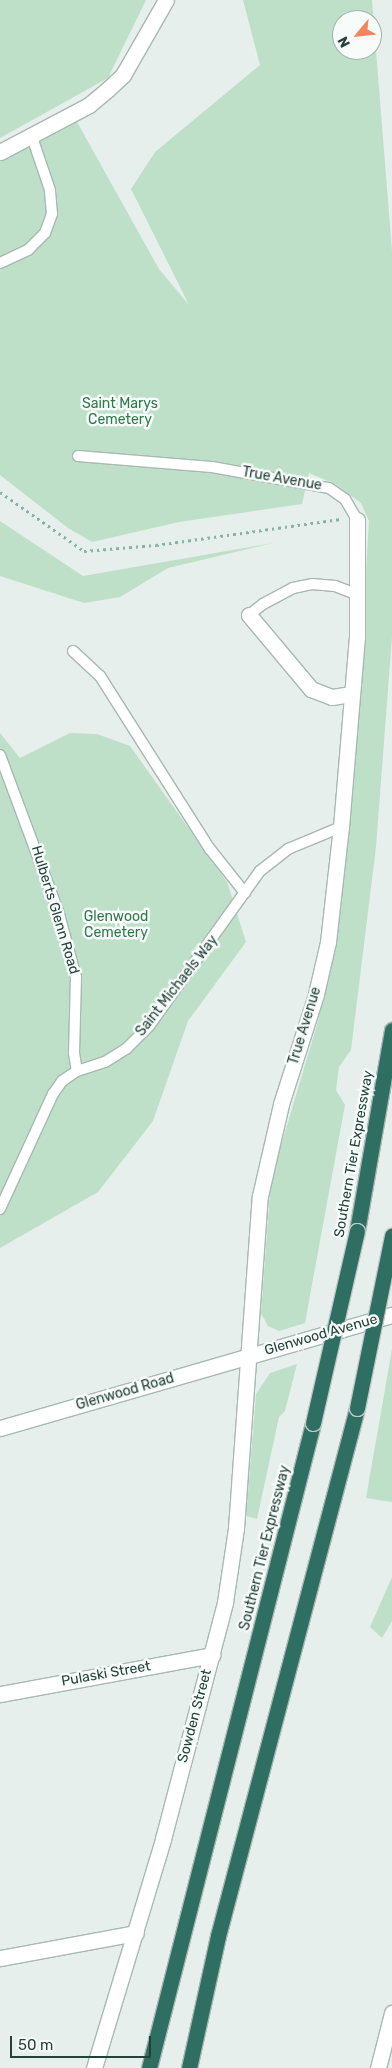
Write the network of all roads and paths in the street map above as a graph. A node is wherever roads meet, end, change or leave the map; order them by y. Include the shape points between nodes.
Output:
1 (166, 0) edge
2 (32, 137) junction
3 (0, 152) edge
4 (0, 263) edge
5 (78, 456) dead end
6 (0, 492) edge
7 (357, 520) junction
8 (358, 594) junction
9 (249, 615) joint
10 (73, 650) dead end
11 (352, 694) junction
12 (0, 755) edge
13 (341, 827) junction
14 (245, 893) junction
15 (392, 1030) edge
16 (77, 1070) junction
17 (0, 1209) edge
18 (392, 1236) edge
19 (392, 1315) edge
20 (250, 1355) junction
21 (0, 1428) edge
22 (212, 1654) junction
23 (0, 1694) edge
24 (136, 1933) junction
25 (0, 1958) edge
26 (392, 2013) edge
27 (153, 2046) junction
28 (94, 2068) edge
29 (144, 2068) edge
30 (149, 2068) edge
31 (189, 2068) edge
32 (378, 2068) edge

1 - 2 street via 123,75 89,105
2 - 3 street
2 - 4 lane via 50,190 52,214 45,233 28,250
5 - 7 lane, True Avenue via 212,467 329,488 345,499
6 - 7 path via 84,551 156,545 333,518
7 - 8 street, True Avenue
8 - 9 lane via 334,586 312,584 293,588
8 - 11 street, True Avenue
9 - 11 street via 311,689 332,697
10 - 14 lane via 100,676 210,849
11 - 13 street, True Avenue
12 - 16 lane, Hulberts Glenn Road via 59,914 76,978 74,1053
13 - 14 lane, Saint Michaels Way via 288,849 260,871
13 - 20 street, True Avenue via 328,942 316,994 281,1104 260,1196
14 - 16 lane, Saint Michaels Way via 149,1026 126,1049 105,1062
15 - 27 highway, Southern Tier Expressway, bridge via 358,1231 313,1423
16 - 17 lane, Saint Michaels Way via 53,1094
18 - 31 highway, bridge via 357,1408 218,1936
19 - 20 street, Glenwood Avenue
20 - 21 street, Glenwood Road
20 - 22 street, Sowden Street via 236,1528
22 - 23 street, Pulaski Street
22 - 24 street, Sowden Street
24 - 25 street
24 - 28 street, Sowden Street
26 - 32 street
27 - 29 highway
27 - 30 highway, Southern Tier Expressway

